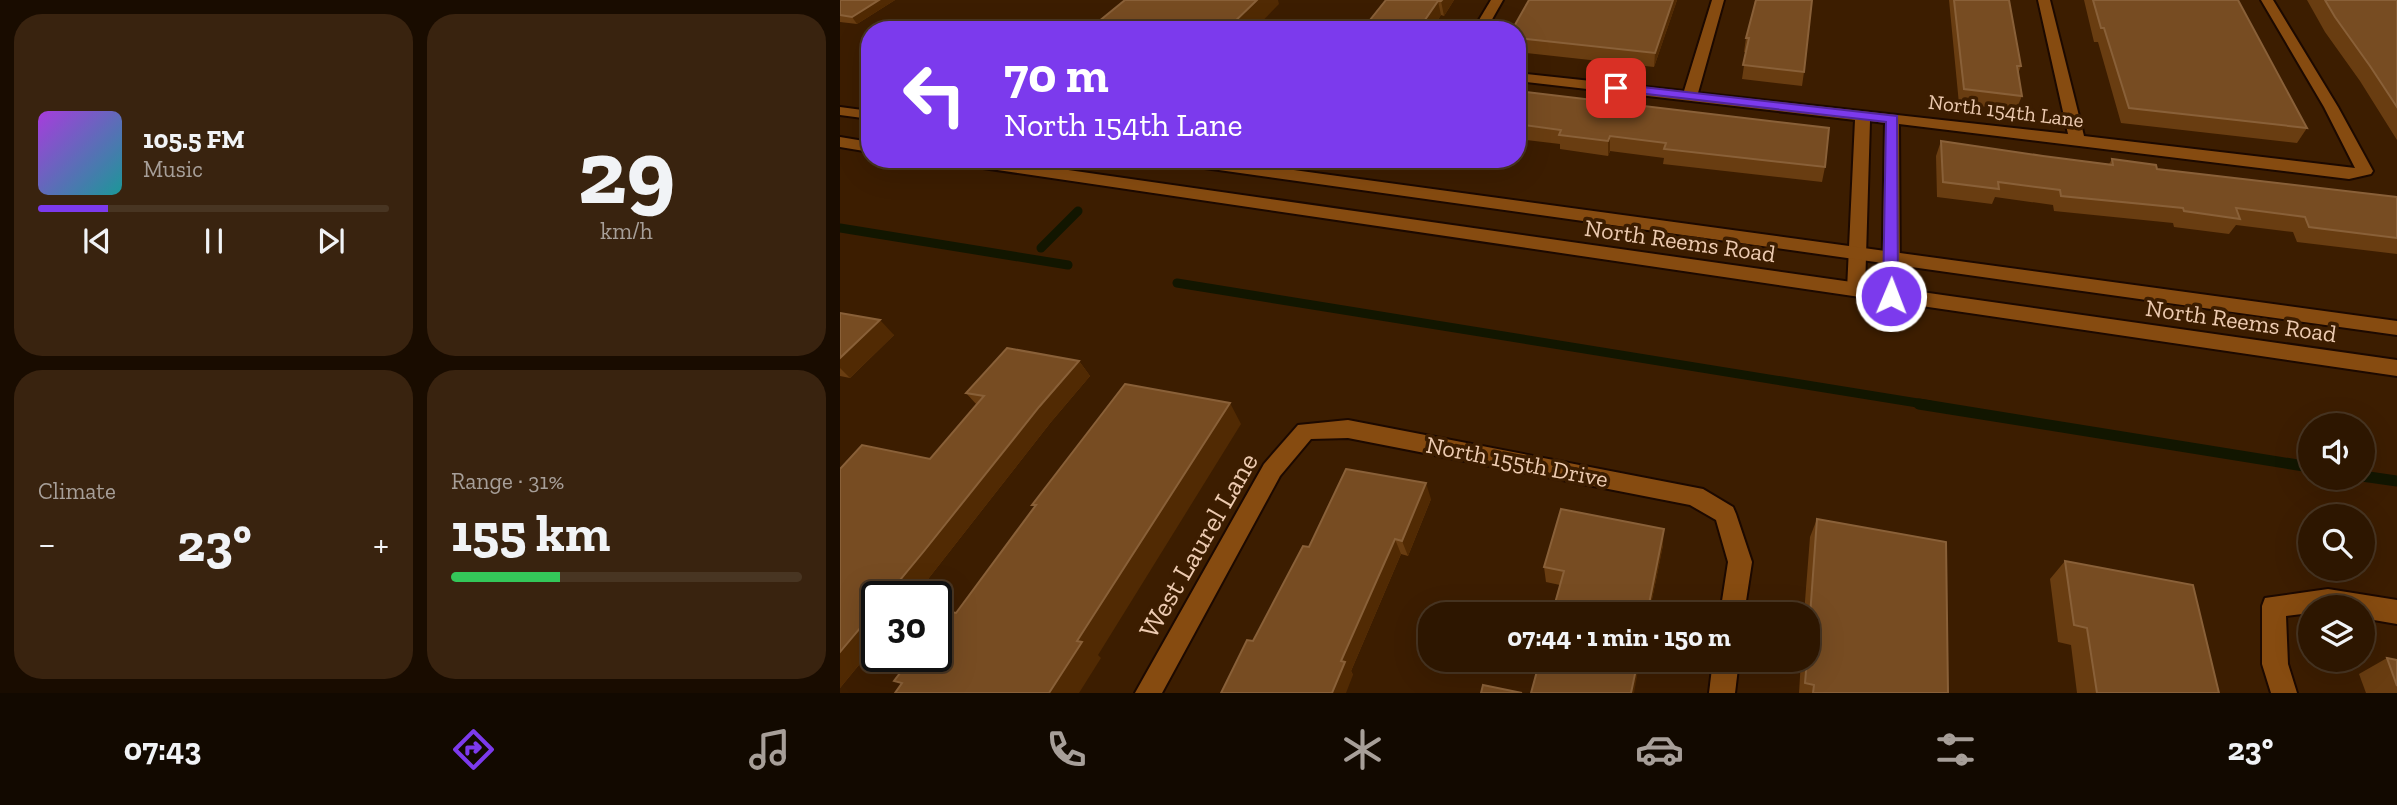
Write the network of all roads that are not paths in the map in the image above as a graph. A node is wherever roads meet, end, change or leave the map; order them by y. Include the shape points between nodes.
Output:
1 (1497, 0) edge
2 (1718, 0) edge
3 (2044, 0) edge
4 (2267, 0) edge
5 (1484, 21) edge
6 (1526, 78) edge
7 (1690, 96) junction
8 (840, 111) edge
9 (861, 114) edge
10 (1863, 116) junction
11 (1892, 119) junction
12 (2077, 140) junction
13 (840, 142) edge
14 (861, 146) edge
15 (1016, 168) edge
16 (1177, 168) edge
17 (1239, 168) edge
18 (2365, 171) joint
19 (1164, 190) junction
20 (1857, 254) junction
21 (1891, 258) junction
22 (1856, 290) junction
23 (1891, 296) junction
24 (2397, 328) edge
25 (2397, 368) edge
26 (1305, 431) joint
27 (1734, 602) edge
28 (2397, 612) edge
29 (1725, 672) edge
30 (1148, 693) edge
31 (1722, 693) edge
32 (2284, 693) edge

1 - 5 street
2 - 7 street
3 - 12 street
4 - 18 street
6 - 7 street, North 154th Lane
7 - 10 street, North 154th Lane
8 - 9 street
10 - 11 street, North 154th Lane
10 - 20 street
11 - 12 street, North 154th Lane
11 - 21 street
12 - 18 street, North 154th Lane via 2349,174
13 - 14 street
15 - 19 street, North Reems Road
16 - 19 street
17 - 20 street, North Reems Road
19 - 22 street, North Reems Road
20 - 21 street, North Reems Road
20 - 22 street
21 - 23 street
21 - 24 street, North Reems Road
22 - 23 street, North Reems Road
23 - 25 street, North Reems Road
26 - 27 street, North 155th Drive via 1348,429 1695,496 1725,514 1740,562
26 - 30 street, West Laurel Lane via 1272,470
28 - 32 street via 2328,600 2274,606 2275,664
29 - 31 street

